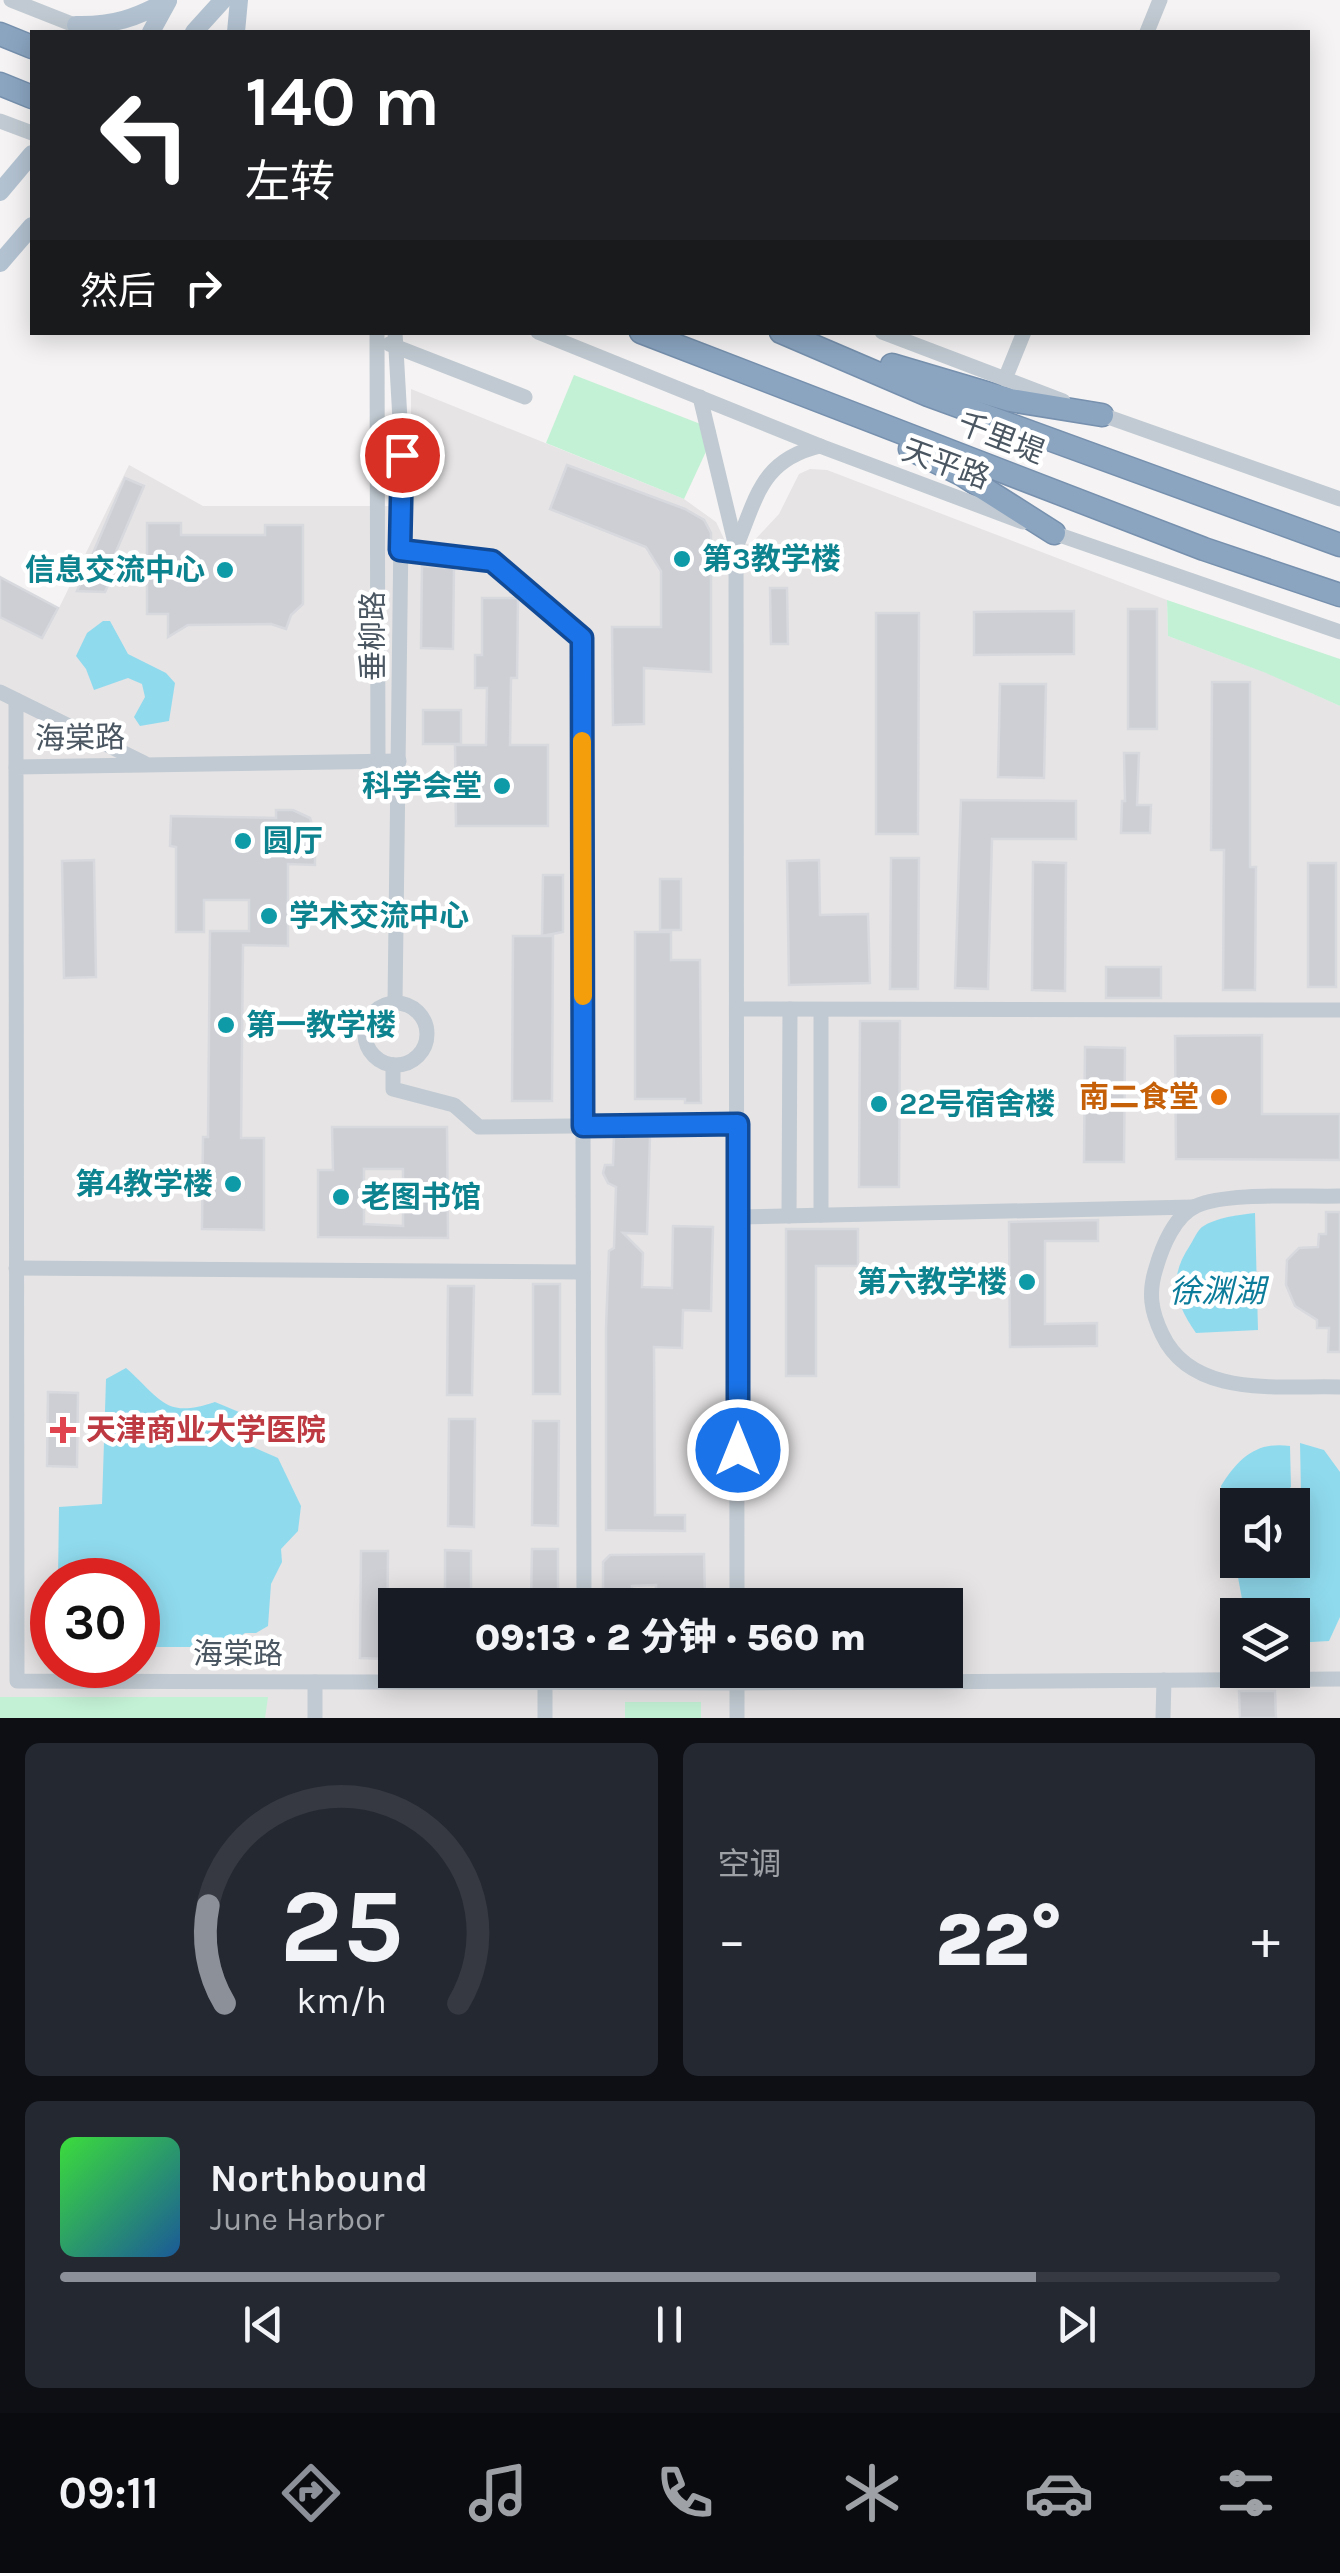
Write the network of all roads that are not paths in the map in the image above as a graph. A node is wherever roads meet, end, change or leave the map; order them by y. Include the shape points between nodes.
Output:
1 (11, 0) edge
2 (168, 0) edge
3 (222, 0) edge
4 (239, 0) edge
5 (1160, 0) edge
6 (81, 30) edge
7 (86, 30) edge
8 (142, 30) edge
9 (152, 30) edge
10 (196, 30) edge
11 (236, 30) edge
12 (1149, 30) edge
13 (0, 34) edge
14 (30, 45) edge
15 (0, 84) edge
16 (30, 96) edge
17 (30, 156) edge
18 (0, 192) edge
19 (30, 228) edge
20 (0, 264) edge
21 (379, 335) edge
22 (545, 335) edge
23 (649, 335) edge
24 (789, 335) edge
25 (800, 335) edge
26 (890, 335) edge
27 (1023, 335) edge
28 (396, 340) edge
29 (1004, 379) junction
30 (931, 387) junction
31 (526, 397) dead end
32 (700, 397) junction
33 (1102, 415) junction
34 (910, 442) junction
35 (820, 446) junction
36 (1340, 499) edge
37 (1054, 533) junction
38 (1340, 544) edge
39 (736, 547) junction
40 (400, 550) junction
41 (1340, 595) edge
42 (1340, 632) edge
43 (0, 692) edge
44 (16, 700) junction
45 (378, 761) junction
46 (399, 761) junction
47 (147, 765) junction
48 (16, 767) junction
49 (395, 1003) junction
50 (739, 1009) junction
51 (790, 1009) junction
52 (822, 1010) junction
53 (1340, 1010) edge
54 (394, 1065) junction
55 (738, 1124) junction
56 (583, 1126) junction
57 (1340, 1196) edge
58 (1193, 1207) junction
59 (821, 1215) junction
60 (790, 1216) junction
61 (738, 1217) junction
62 (16, 1268) junction
63 (584, 1272) junction
64 (1340, 1387) edge
65 (584, 1588) edge
66 (737, 1588) edge
67 (963, 1678) edge
68 (1340, 1679) edge
69 (1164, 1680) junction
70 (315, 1682) junction
71 (378, 1682) edge
72 (545, 1688) edge
73 (737, 1688) edge
74 (315, 1718) edge
75 (545, 1718) edge
76 (736, 1718) edge
77 (1164, 1718) edge

1 - 6 street
2 - 7 main road via 132,19
2 - 8 main road
2 - 9 main road
3 - 10 main road
4 - 11 main road
5 - 12 street
13 - 14 highway
15 - 16 highway
17 - 18 main road
19 - 20 main road
21 - 45 street, 垂柳路
22 - 32 street, 天平路
23 - 34 highway, 千里堤
24 - 30 highway, 千里堤
25 - 30 highway
26 - 29 street
27 - 29 street
28 - 31 street
28 - 40 street, 垂柳路
29 - 33 street
30 - 33 highway
30 - 38 highway, 千里堤
32 - 35 street, 天平路
32 - 39 street
33 - 36 street
34 - 37 highway
34 - 41 highway, 千里堤
35 - 37 street, 天平路
35 - 39 street via 772,469
37 - 42 street, 天平路
39 - 50 street
40 - 46 street, 垂柳路
40 - 56 street via 492,561 582,638
43 - 44 street
44 - 47 street
44 - 48 street
45 - 46 street, 海棠路
45 - 47 street, 海棠路
46 - 49 street, 垂柳路
47 - 48 street, 海棠路
48 - 62 street, 海棠路
49 - 54 street via 376,1010 365,1028 374,1056
49 - 54 street via 414,1008 427,1034 420,1053
50 - 51 street
50 - 55 street
51 - 52 street
51 - 60 street
52 - 53 street
52 - 59 street
54 - 56 street via 394,1089 454,1105 479,1127
55 - 56 street
55 - 61 street
56 - 63 street
57 - 58 street via 1216,1200
58 - 59 street
58 - 64 street via 1173,1228 1150,1290 1152,1312 1181,1363 1233,1383
59 - 60 street
60 - 61 street
61 - 66 street
62 - 63 street
62 - 70 street, 海棠路 via 17,1681
63 - 65 street
67 - 69 street, 海棠路
68 - 69 street, 海棠路
69 - 77 street
70 - 71 street, 海棠路
70 - 74 street
72 - 75 street
73 - 76 street

